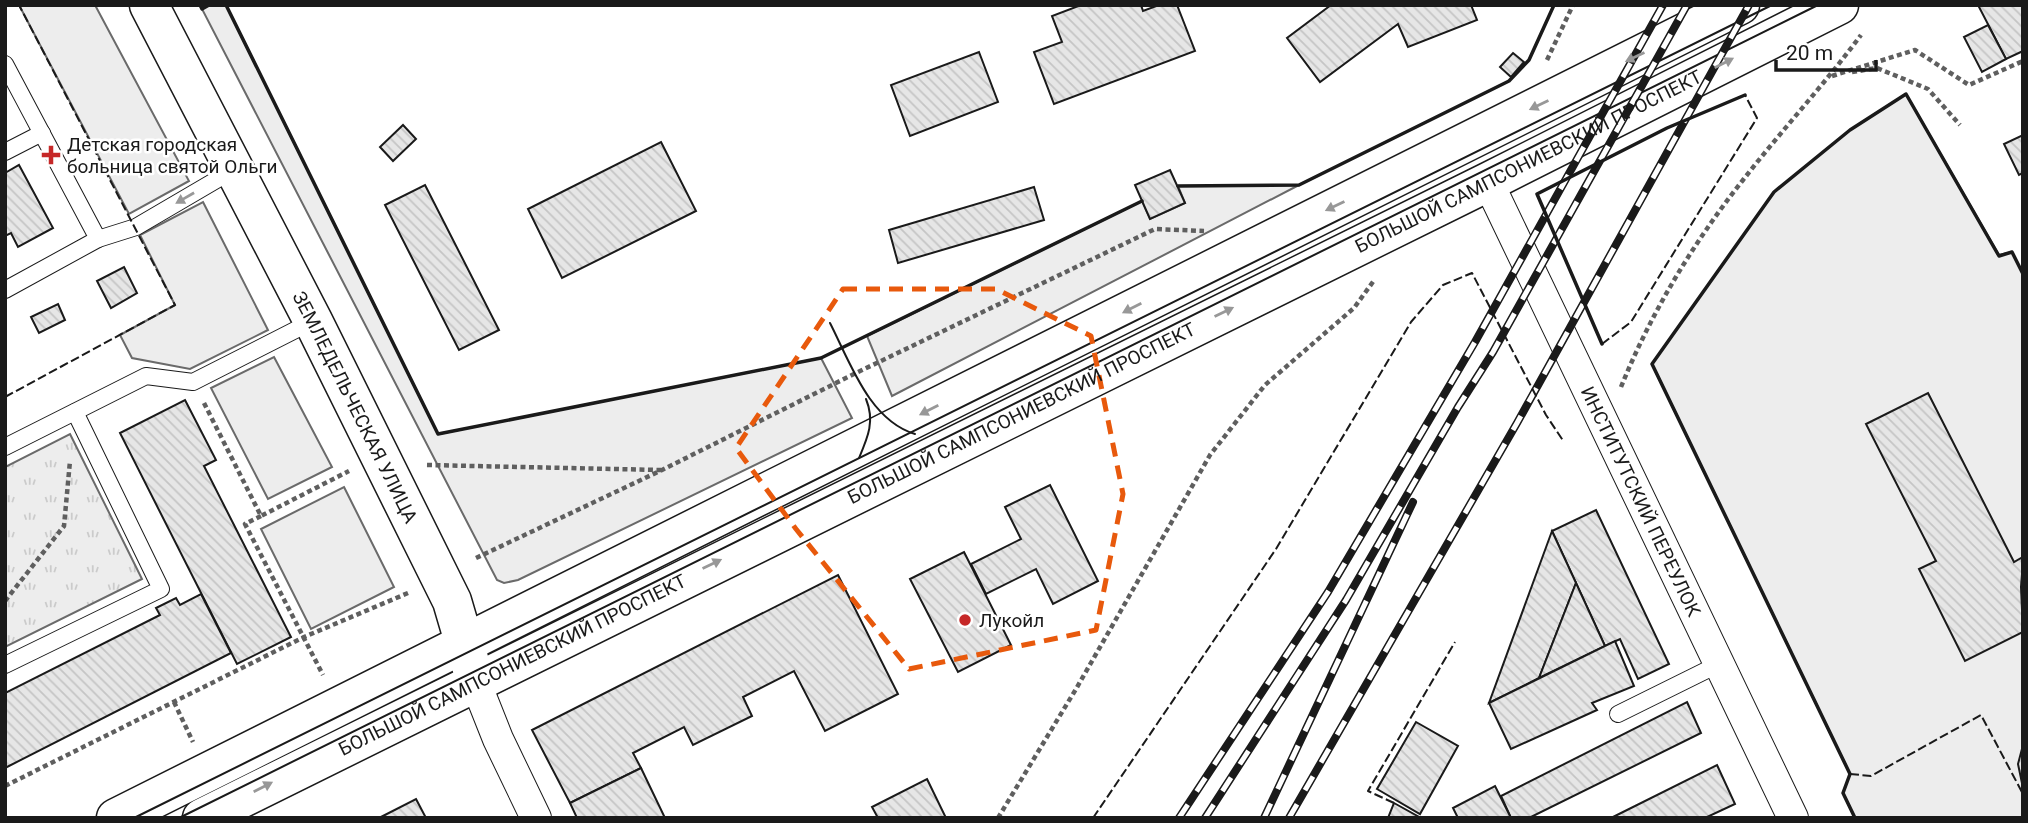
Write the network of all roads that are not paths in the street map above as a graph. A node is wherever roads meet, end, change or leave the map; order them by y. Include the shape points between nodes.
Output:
1 (149, 5) edge
2 (1740, 5) edge
3 (1851, 19) edge
4 (5, 64) edge
5 (42, 133) junction
6 (5, 152) edge
7 (235, 169) junction
8 (1488, 182) junction
9 (98, 239) junction
10 (5, 290) edge
11 (313, 321) junction
12 (75, 412) junction
13 (5, 447) edge
14 (464, 643) junction
15 (1719, 664) junction
16 (5, 665) edge
17 (475, 681) junction
18 (1618, 714) dead end
19 (116, 818) edge
20 (202, 818) edge
21 (536, 818) edge
22 (1793, 818) edge

1 - 7 main road, ЗЕМЛЕДЕЛЬЧЕСКАЯ УЛИЦА
2 -> 14 main road, БОЛЬШОЙ САМПСОНИЕВСКИЙ ПРОСПЕКТ
8 -> 3 main road, БОЛЬШОЙ САМПСОНИЕВСКИЙ ПРОСПЕКТ
4 - 5 lane
5 - 6 lane
5 - 9 lane
7 -> 9 lane via 136,227
7 - 11 main road, ЗЕМЛЕДЕЛЬЧЕСКАЯ УЛИЦА
8 - 15 street, ИНСТИТУТСКИЙ ПЕРЕУЛОК
17 -> 8 main road, БОЛЬШОЙ САМПСОНИЕВСКИЙ ПРОСПЕКТ
9 - 10 lane
11 - 12 lane via 193,382 146,376
11 - 14 main road, ЗЕМЛЕДЕЛЬЧЕСКАЯ УЛИЦА via 452,601
12 - 13 lane
12 - 16 lane via 161,589
14 - 17 main road, ЗЕМЛЕДЕЛЬЧЕСКАЯ УЛИЦА
14 - 19 main road, БОЛЬШОЙ САМПСОНИЕВСКИЙ ПРОСПЕКТ
15 - 18 lane
15 - 22 street, ИНСТИТУТСКИЙ ПЕРЕУЛОК
20 -> 17 main road, БОЛЬШОЙ САМПСОНИЕВСКИЙ ПРОСПЕКТ
17 - 21 street, ЗЕМЛЕДЕЛЬЧЕСКАЯ УЛИЦА

